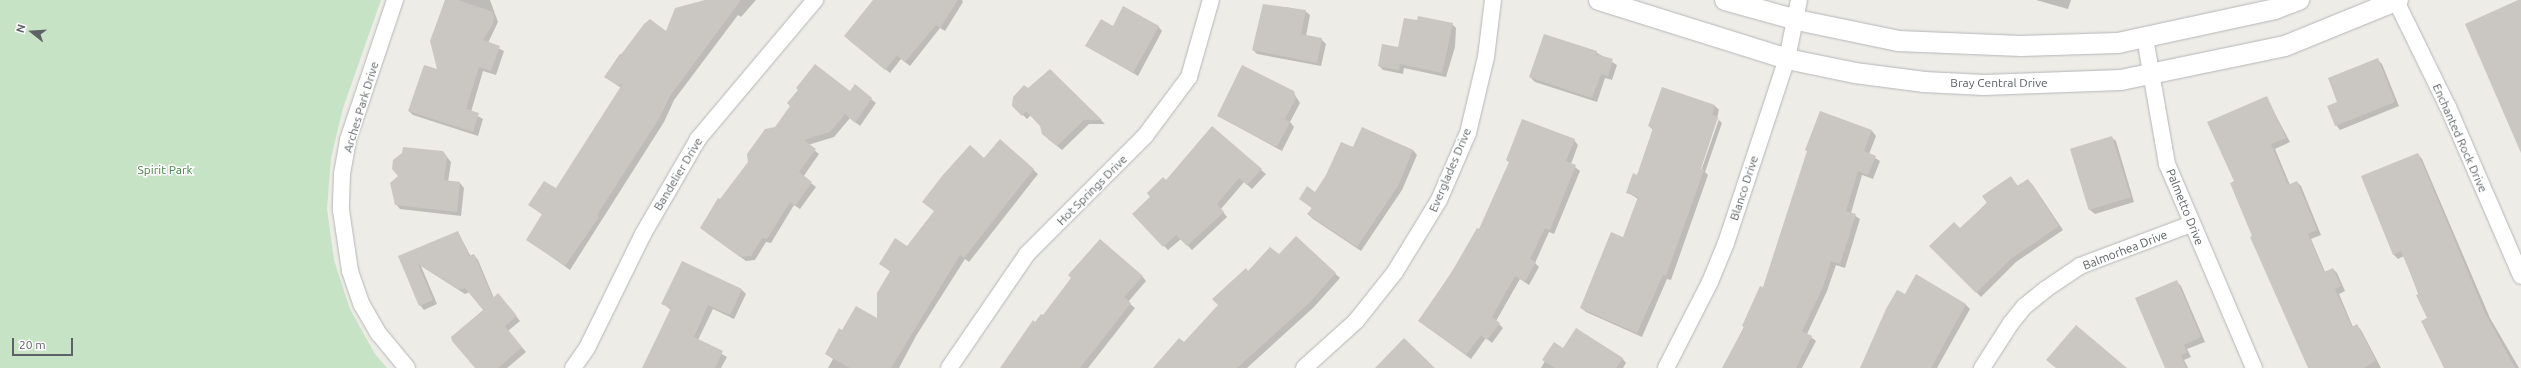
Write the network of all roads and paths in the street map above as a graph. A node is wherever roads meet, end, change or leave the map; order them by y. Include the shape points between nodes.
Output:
1 (395, 0) edge
2 (815, 0) edge
3 (1211, 0) edge
4 (1493, 0) edge
5 (1599, 0) edge
6 (1725, 0) edge
7 (1799, 0) edge
8 (2299, 0) edge
9 (2397, 0) edge
10 (1797, 20) junction
11 (2145, 38) junction
12 (1787, 59) junction
13 (2152, 74) junction
14 (2191, 224) junction
15 (2521, 276) edge
16 (407, 368) edge
17 (573, 368) edge
18 (949, 368) edge
19 (1304, 368) edge
20 (1666, 368) edge
21 (1982, 368) edge
22 (2254, 368) edge

1 - 16 street, Arches Park Drive via 348,140 342,174 342,210 350,271 362,305 379,334
2 - 17 street, Bandelier Drive via 698,139 643,234 586,348
3 - 18 street, Hot Springs Drive via 1189,77 1145,136 1028,254
4 - 19 street, Everglades Drive via 1486,57 1468,133 1439,200 1396,272 1361,315
5 - 12 street, Bray Central Drive
6 - 10 street
7 - 10 street, Blanco Drive
8 - 11 street via 2275,9
9 - 13 street, Bray Central Drive via 2285,46
9 - 15 street, Enchanted Rock Drive via 2448,107
10 - 11 street via 1898,41 1934,44 2118,43
10 - 12 street, Blanco Drive
11 - 13 street, Palmetto Drive
12 - 13 street, Bray Central Drive via 1855,73 1924,82 1984,85 2121,80
12 - 20 street, Blanco Drive via 1726,243 1710,282
13 - 14 street, Palmetto Drive via 2168,164
14 - 21 street, Balmorhea Drive via 2080,266 2025,306 2010,323
14 - 22 street, Palmetto Drive

